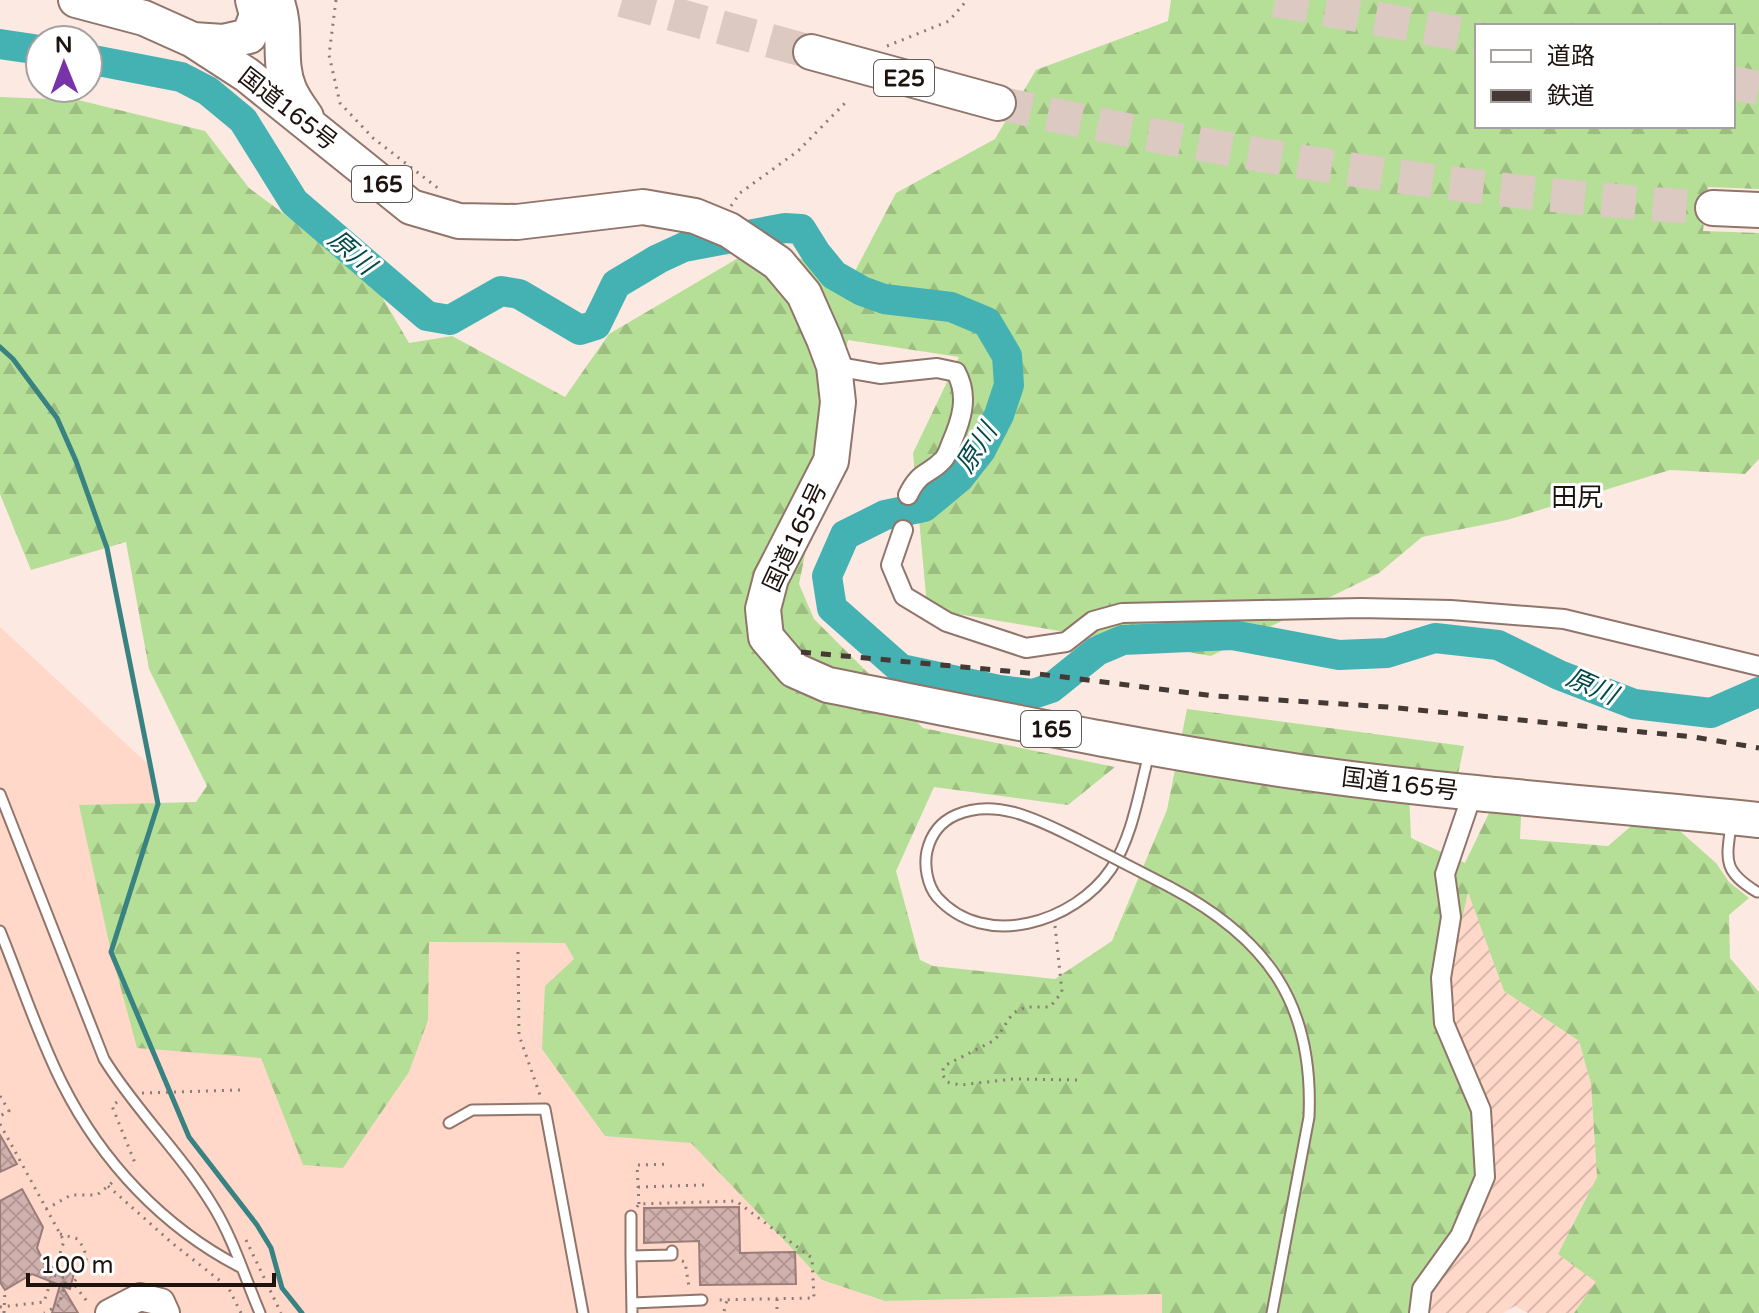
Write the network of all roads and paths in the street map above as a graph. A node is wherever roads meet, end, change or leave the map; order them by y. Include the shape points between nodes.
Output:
1 (76, 0) edge
2 (253, 0) edge
3 (276, 0) edge
4 (336, 0) edge
5 (967, 0) edge
6 (249, 36) junction
7 (193, 40) junction
8 (884, 47) dead end
9 (283, 48) junction
10 (811, 52) tunnel mouth
11 (247, 75) junction
12 (846, 102) dead end
13 (998, 103) tunnel mouth
14 (311, 126) junction
15 (440, 190) dead end
16 (1713, 208) tunnel mouth
17 (1759, 210) edge
18 (724, 228) junction
19 (834, 366) junction
20 (908, 495) dead end
21 (903, 530) dead end
22 (1759, 666) edge
23 (1151, 749) junction
24 (1473, 792) junction
25 (0, 794) edge
26 (1746, 819) edge
27 (1757, 892) dead end
28 (1054, 915) junction
29 (0, 931) edge
30 (518, 952) dead end
31 (1078, 1080) dead end
32 (242, 1090) dead end
33 (150, 1093) dead end
34 (0, 1096) edge
35 (119, 1101) dead end
36 (545, 1109) junction
37 (0, 1116) edge
38 (449, 1123) dead end
39 (0, 1124) edge
40 (668, 1164) dead end
41 (131, 1167) dead end
42 (705, 1185) dead end
43 (638, 1187) junction
44 (639, 1204) junction
45 (46, 1209) junction
46 (631, 1216) joint
47 (60, 1234) junction
48 (672, 1253) joint
49 (631, 1256) junction
50 (240, 1268) junction
51 (41, 1269) dead end
52 (53, 1275) junction
53 (5, 1290) dead end
54 (777, 1299) junction
55 (702, 1300) junction
56 (727, 1300) junction
57 (3, 1307) edge
58 (98, 1307) edge
59 (632, 1308) edge
60 (724, 1311) dead end
61 (777, 1311) dead end
62 (4, 1313) edge
63 (44, 1313) edge
64 (166, 1313) edge
65 (241, 1313) edge
66 (260, 1313) edge
67 (583, 1313) edge
68 (1272, 1313) edge
69 (1419, 1313) edge

1 - 7 highway, 国道165号 / 165 via 144,18
2 - 6 highway via 257,15
3 - 9 highway
4 - 15 path via 329,55 340,103 373,138
5 - 8 path via 949,21
6 - 7 highway via 223,42
6 - 11 highway
7 - 11 highway, 国道165号 / 165
9 - 11 highway via 266,69
9 - 14 highway via 289,89
10 - 13 highway, E25
11 - 14 highway, 国道165号 / 165
12 - 18 path via 798,151 740,193
14 - 18 highway, 国道165号 / 165 via 411,207 459,221 517,222 643,207 695,216
16 - 17 highway
18 - 19 highway, 国道165号 / 165 via 778,263 804,294
19 - 20 street via 880,374 937,368 956,372 963,385 964,409 957,431 944,460 916,479
19 - 23 highway, 国道165号 / 165 via 838,402 831,461 771,578 763,609 766,637 794,670 828,685
21 - 22 street via 891,565 904,596 947,622 1026,648 1066,642 1093,621 1122,613 1361,608 1564,619
23 - 24 highway, 国道165号 / 165
23 - 28 lane via 1124,844 1110,870 1079,901
24 - 26 highway, 国道165号 / 165
24 - 69 street via 1445,874 1451,917 1441,978 1442,1011 1481,1110 1485,1177 1460,1236 1422,1289
25 - 50 lane via 104,1059 215,1209
26 - 27 lane via 1726,861 1733,875
28 - 31 path via 1062,992 1050,1007 1013,1013 995,1040 944,1066 942,1074 947,1082 960,1085
28 - 68 lane, bridge via 1016,926 983,925 960,914 936,896 926,876 931,836 945,820 968,810 995,809 1034,818 1217,914 1260,953 1279,980 1301,1030 1310,1087
29 - 50 lane via 62,1083 92,1134 157,1211
30 - 36 path via 519,1035
32 - 33 path
34 - 37 path via 9,1111
35 - 41 path via 112,1106 135,1163
36 - 38 lane via 472,1110
36 - 67 lane
39 - 45 path
40 - 43 path via 637,1165
42 - 43 path
43 - 44 path
44 - 46 path
44 - 54 path via 736,1201 812,1258 814,1298
45 - 47 path
45 - 65 path via 71,1195 97,1195 109,1186 228,1287
46 - 49 lane
47 - 52 path via 64,1241
47 - 58 path via 78,1239 87,1252 86,1267 73,1283
48 - 49 lane
48 - 55 path via 685,1262 687,1286 702,1290
49 - 59 lane
50 - 66 lane
51 - 52 path
52 - 57 path via 44,1302
52 - 63 path via 66,1278 63,1292 59,1305
53 - 57 path
54 - 56 path
54 - 61 path
55 - 56 path
55 - 59 lane
56 - 60 path
57 - 62 path
58 - 64 street via 140,1297 161,1302

